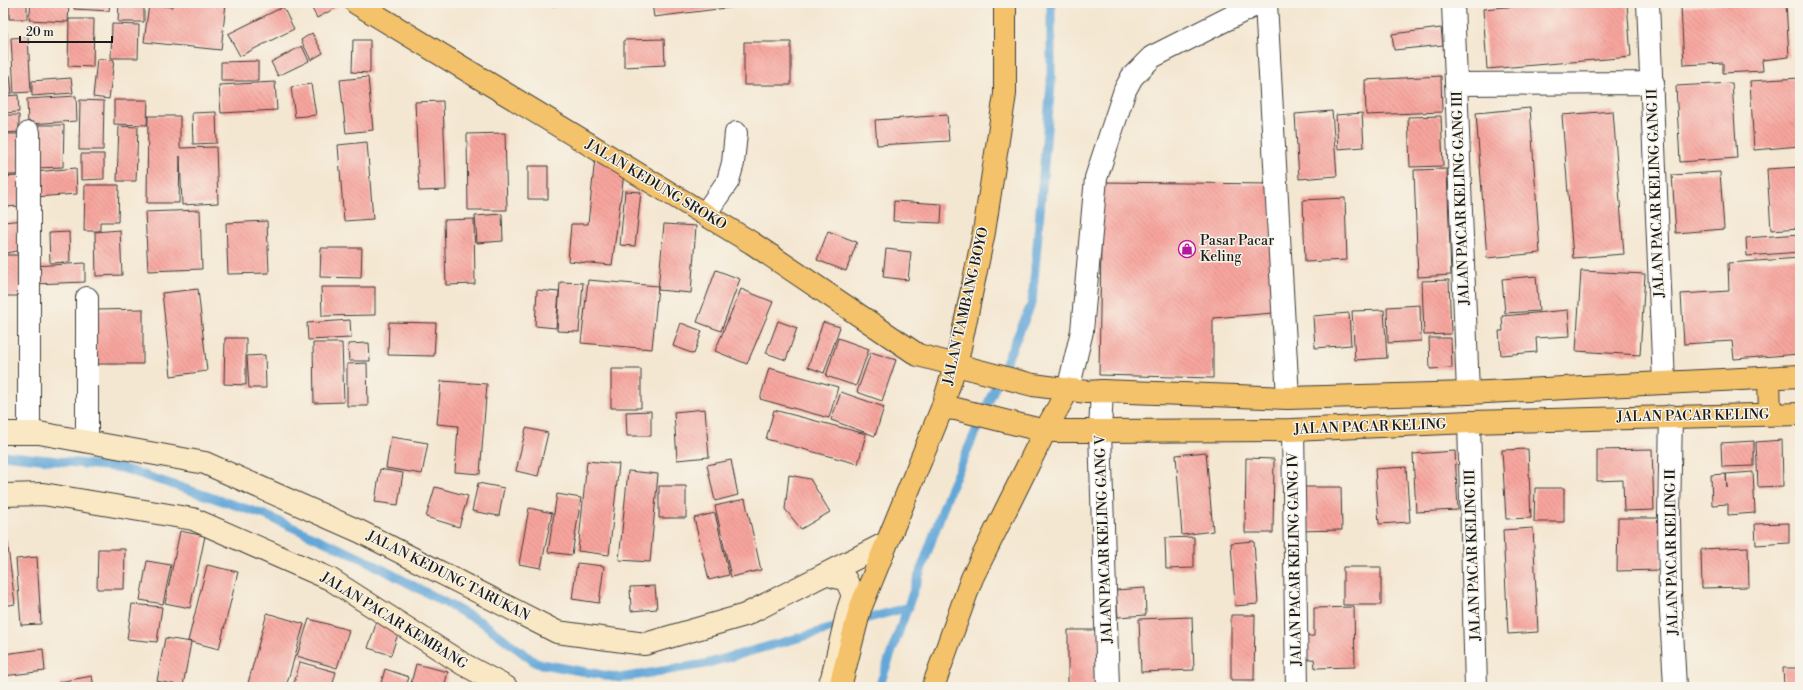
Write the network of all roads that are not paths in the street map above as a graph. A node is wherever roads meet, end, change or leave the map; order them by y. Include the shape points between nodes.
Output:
1 (356, 3) edge
2 (1005, 3) edge
3 (1258, 3) edge
4 (1266, 3) edge
5 (1453, 3) edge
6 (1648, 3) edge
7 (1652, 83) junction
8 (1457, 84) junction
9 (29, 133) dead end
10 (736, 134) dead end
11 (705, 214) junction
12 (87, 298) dead end
13 (960, 366) junction
14 (1800, 376) edge
15 (1768, 378) junction
16 (1664, 383) junction
17 (1068, 390) junction
18 (1102, 391) junction
19 (1468, 393) junction
20 (1288, 398) junction
21 (949, 408) junction
22 (1800, 414) edge
23 (1770, 415) junction
24 (1671, 416) junction
25 (1469, 422) junction
26 (1293, 430) junction
27 (1045, 431) junction
28 (1100, 431) junction
29 (29, 432) junction
30 (3, 433) edge
31 (87, 441) junction
32 (3, 495) edge
33 (886, 543) junction
34 (825, 574) junction
35 (854, 609) junction
36 (835, 684) edge
37 (506, 687) edge
38 (933, 687) edge
39 (1108, 687) edge
40 (1297, 687) edge
41 (1476, 687) edge
42 (1675, 687) edge

1 - 11 main road, JALAN KEDUNG SROKO
2 - 13 main road, JALAN TAMBANG BOYO via 1005,94
3 - 17 street via 1152,57 1132,76 1125,90 1096,178 1082,331
4 - 20 street
5 - 8 street, JALAN PACAR KELING GANG III
6 - 7 street, JALAN PACAR KELING GANG II
7 - 8 street
7 - 16 street, JALAN PACAR KELING GANG II
8 - 19 street, JALAN PACAR KELING GANG III
9 - 29 street
10 - 11 street via 728,182
11 - 13 main road, JALAN KEDUNG SROKO via 918,355
12 - 31 street
13 - 17 main road via 1027,384
13 - 21 main road, JALAN TAMBANG BOYO
14 - 15 main road
15 - 16 main road
15 - 23 main road
16 - 19 main road
17 - 18 main road
17 - 27 main road
18 - 20 main road
18 - 28 street, JALAN PACAR KELING GANG V
19 - 20 main road
21 - 27 main road, JALAN PACAR KELING
21 - 33 main road, JALAN TAMBANG BOYO
22 - 23 main road, JALAN PACAR KELING
23 - 24 main road, JALAN PACAR KELING
24 - 25 main road, JALAN PACAR KELING
24 - 42 street, JALAN PACAR KELING II via 1670,593
25 - 26 main road, JALAN PACAR KELING
25 - 41 street, JALAN PACAR KELING III
26 - 28 main road, JALAN PACAR KELING
26 - 40 street, JALAN PACAR KELING GANG IV
27 - 28 main road, JALAN PACAR KELING
27 - 38 main road via 972,578
28 - 39 street, JALAN PACAR KELING GANG V
29 - 30 main road, JALAN KEDUNG TARUKAN
29 - 31 main road, JALAN KEDUNG TARUKAN
31 - 34 main road, JALAN KEDUNG TARUKAN via 205,463 361,532 557,632 645,644 745,615
32 - 37 main road, JALAN PACAR KEMBANG via 43,494 193,519 330,579 463,664
33 - 34 main road, JALAN KEDUNG TARUKAN
33 - 35 main road, JALAN TAMBANG BOYO
34 - 35 main road via 846,580 853,595
35 - 36 main road, JALAN TAMBANG BOYO

